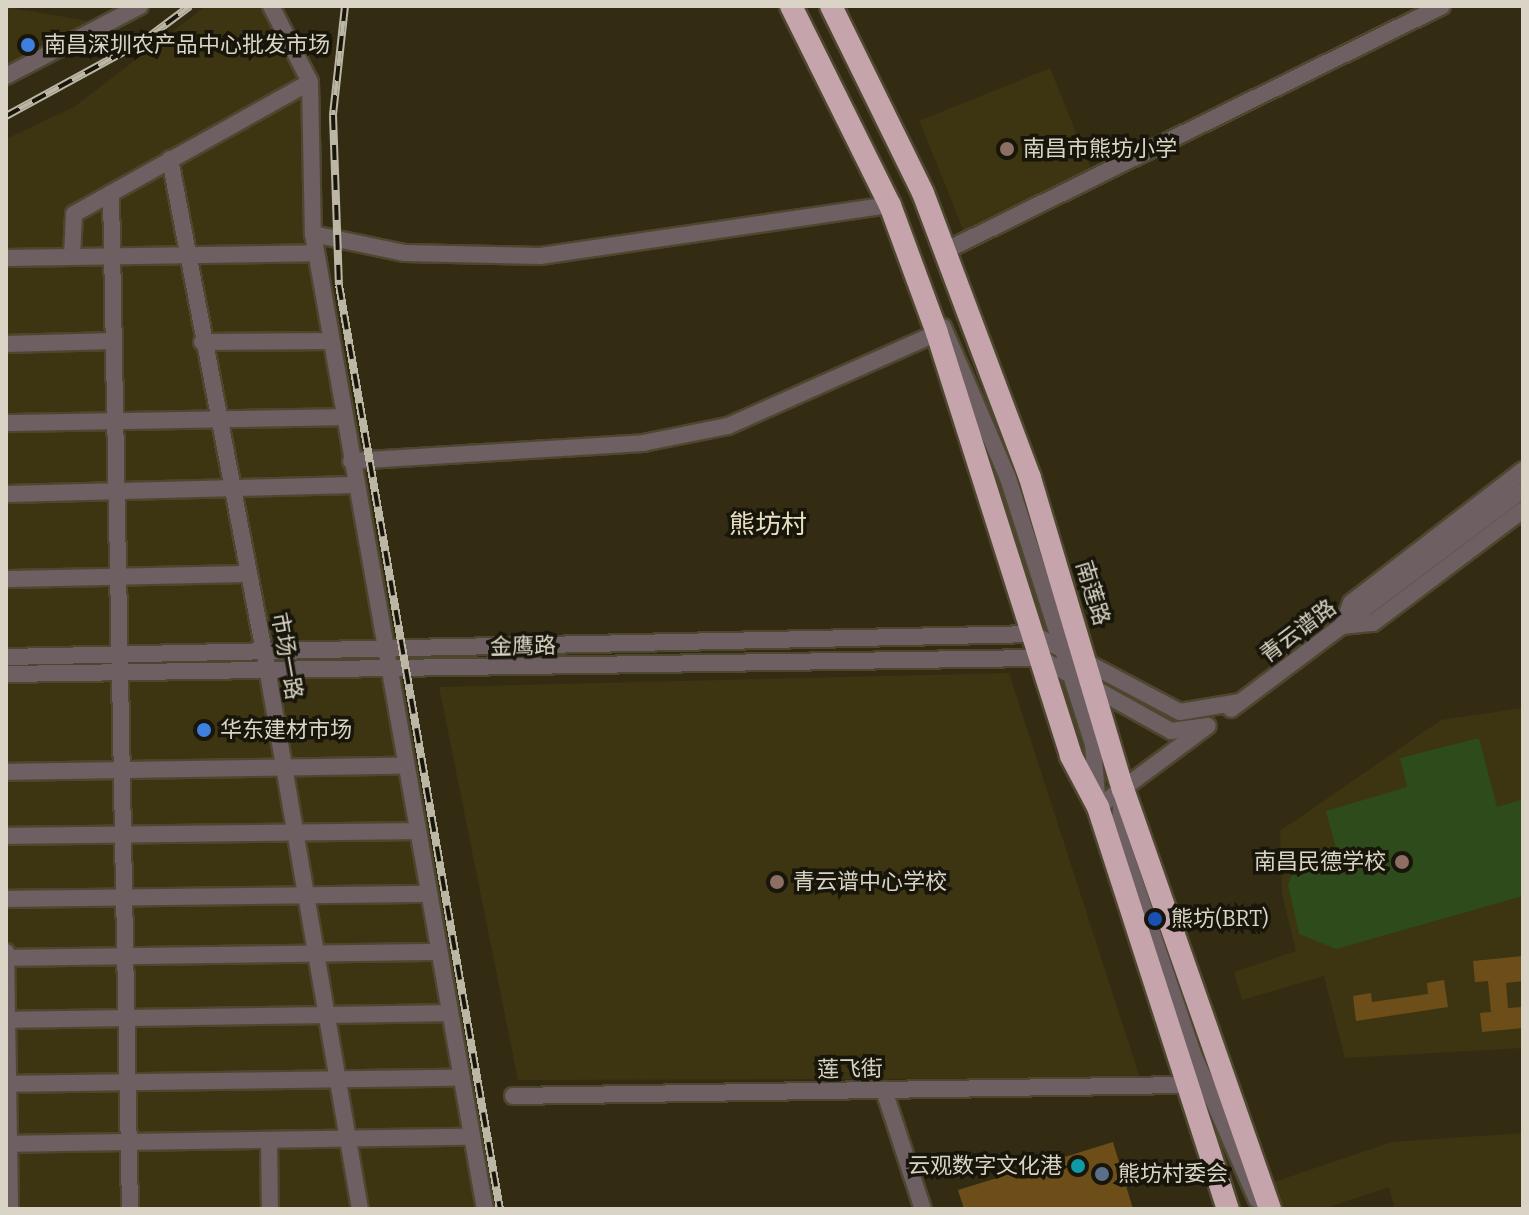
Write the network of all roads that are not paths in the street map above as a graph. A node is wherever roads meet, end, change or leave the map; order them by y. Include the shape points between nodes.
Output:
1 (140, 6) edge
2 (271, 6) edge
3 (791, 6) edge
4 (831, 6) edge
5 (1442, 6) edge
6 (6, 76) edge
7 (310, 82) junction
8 (170, 159) junction
9 (111, 193) junction
10 (890, 205) junction
11 (313, 234) junction
12 (945, 251) junction
13 (316, 253) junction
14 (184, 255) junction
15 (112, 256) junction
16 (72, 257) junction
17 (6, 258) edge
18 (910, 259) junction
19 (937, 333) junction
20 (113, 341) junction
21 (331, 341) junction
22 (202, 342) junction
23 (6, 344) edge
24 (343, 417) junction
25 (217, 420) junction
26 (115, 421) junction
27 (6, 423) edge
28 (351, 461) junction
29 (1523, 470) edge
30 (355, 485) junction
31 (231, 488) junction
32 (1523, 490) edge
33 (116, 491) junction
34 (6, 494) edge
35 (1523, 510) edge
36 (249, 574) junction
37 (118, 577) junction
38 (6, 579) edge
39 (1342, 626) junction
40 (1033, 634) junction
41 (384, 649) junction
42 (264, 650) junction
43 (119, 651) junction
44 (1065, 651) junction
45 (6, 657) edge
46 (1040, 658) junction
47 (1080, 670) junction
48 (387, 671) junction
49 (268, 672) junction
50 (120, 673) junction
51 (6, 674) edge
52 (1096, 689) junction
53 (1240, 702) junction
54 (1208, 726) junction
55 (404, 766) junction
56 (284, 768) junction
57 (121, 771) junction
58 (6, 772) edge
59 (1123, 789) junction
60 (1098, 807) junction
61 (416, 831) junction
62 (295, 833) junction
63 (123, 834) junction
64 (6, 836) edge
65 (428, 894) junction
66 (306, 895) junction
67 (124, 898) junction
68 (6, 899) edge
69 (438, 952) junction
70 (316, 954) junction
71 (6, 955) edge
72 (125, 956) junction
73 (449, 1013) junction
74 (326, 1015) junction
75 (126, 1018) junction
76 (6, 1020) edge
77 (461, 1078) junction
78 (337, 1080) junction
79 (127, 1082) junction
80 (7, 1084) edge
81 (1187, 1085) junction
82 (884, 1090) junction
83 (513, 1096) dead end
84 (472, 1137) junction
85 (348, 1139) junction
86 (269, 1140) junction
87 (128, 1143) junction
88 (7, 1144) edge
89 (10, 1209) edge
90 (130, 1209) edge
91 (270, 1209) edge
92 (360, 1209) edge
93 (485, 1209) edge
94 (923, 1209) edge
95 (1228, 1209) edge
96 (1261, 1209) edge
97 (1270, 1209) edge

1 - 6 street
2 - 7 street
3 - 10 highway
4 - 12 highway, 南莲路
5 - 12 street
7 - 8 street
7 - 11 street
8 - 9 street
8 - 14 street, 市场一路
9 - 15 street
9 - 16 street via 74,214
10 - 11 street via 540,256 405,253
10 - 18 highway
11 - 13 street
12 - 47 highway, 南莲路 via 1030,478
13 - 14 street
13 - 21 street
14 - 15 street
14 - 22 street, 市场一路
15 - 16 street
15 - 20 street
16 - 17 street
18 - 19 highway
18 - 44 street via 1008,478
19 - 28 street via 728,426 643,443
19 - 40 highway
20 - 23 street
20 - 26 street
21 - 22 street
21 - 24 street
22 - 25 street, 市场一路
24 - 25 street
24 - 28 street
25 - 26 street
25 - 31 street, 市场一路
26 - 27 street
26 - 33 street
28 - 30 street
29 - 39 street via 1351,603
30 - 31 street
30 - 41 street
31 - 33 street
31 - 36 street, 市场一路
32 - 39 street, 青云谱路
33 - 34 street
33 - 37 street
35 - 39 street via 1373,623
36 - 37 street
36 - 42 street, 市场一路
37 - 38 street
37 - 43 street
39 - 53 street, 青云谱路
40 - 41 street, 金鹰路
40 - 44 street
40 - 46 highway
41 - 42 street, 金鹰路
41 - 48 street
42 - 43 street, 金鹰路
42 - 49 street, 市场一路
43 - 45 street, 金鹰路
43 - 50 street
44 - 47 street
46 - 47 street
46 - 48 street, 金鹰路
46 - 60 highway via 1071,756
47 - 52 highway, 南莲路
47 - 53 street via 1180,712
47 - 60 street
48 - 49 street, 金鹰路
48 - 55 street
49 - 50 street, 金鹰路
49 - 56 street, 市场一路
50 - 51 street, 金鹰路
50 - 57 street
52 - 54 street via 1171,731
52 - 59 highway, 南莲路
53 - 54 street, 青云谱路
54 - 59 street, 青云谱路
55 - 56 street
55 - 61 street
56 - 57 street
56 - 62 street, 市场一路
57 - 58 street
57 - 63 street
59 - 60 street, 青云谱路
59 - 96 street via 1119,835 1193,1054
59 - 97 highway, 南莲路
60 - 81 highway
61 - 62 street
61 - 65 street
62 - 63 street
62 - 66 street, 市场一路
63 - 64 street
63 - 67 street
65 - 66 street
65 - 69 street
66 - 67 street
66 - 70 street, 市场一路
67 - 68 street
67 - 72 street
69 - 70 street
69 - 73 street
70 - 72 street
70 - 74 street, 市场一路
71 - 72 street
71 - 76 street
72 - 75 street
73 - 74 street
73 - 77 street
74 - 75 street
74 - 78 street, 市场一路
75 - 76 street
75 - 79 street
76 - 80 street
77 - 78 street
77 - 84 street
78 - 79 street
78 - 85 street, 市场一路
79 - 80 street
79 - 87 street
80 - 88 street
81 - 82 street, 莲飞街
81 - 95 highway
82 - 83 street, 莲飞街
82 - 94 street
84 - 85 street
84 - 93 street
85 - 86 street
85 - 92 street, 市场一路
86 - 87 street
86 - 91 street
87 - 88 street
87 - 90 street
88 - 89 street

